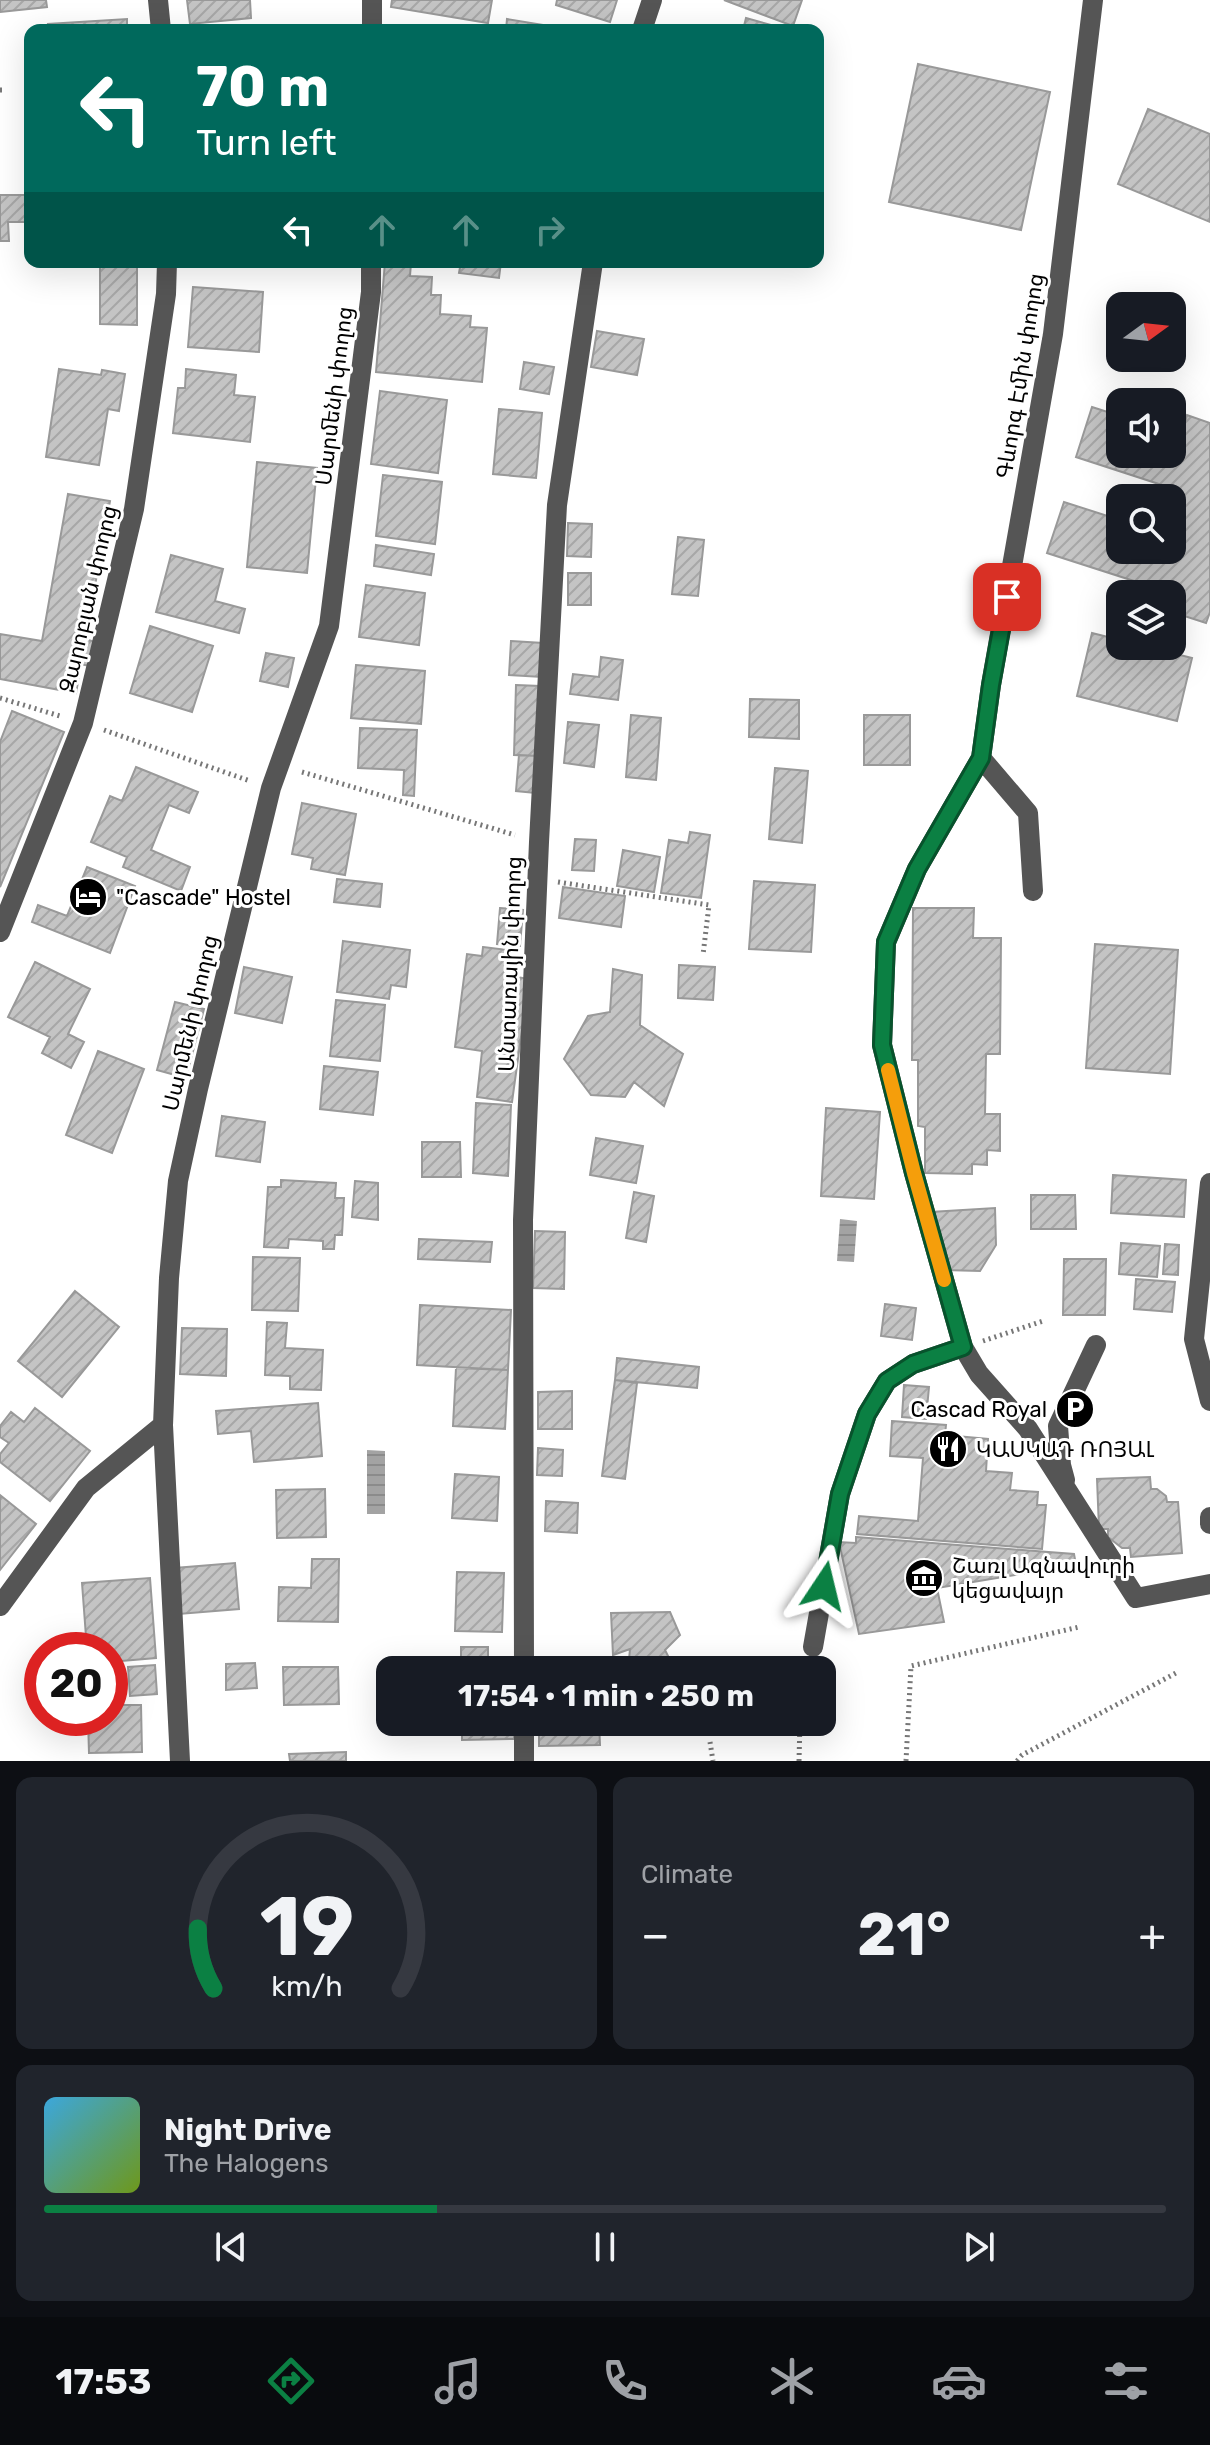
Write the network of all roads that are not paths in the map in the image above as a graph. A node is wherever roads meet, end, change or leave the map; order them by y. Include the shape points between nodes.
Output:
1 (158, 0) edge
2 (372, 0) edge
3 (652, 0) edge
4 (1093, 0) edge
5 (160, 24) edge
6 (372, 24) edge
7 (644, 24) edge
8 (167, 268) edge
9 (371, 268) edge
10 (592, 268) edge
11 (981, 758) junction
12 (1033, 891) dead end
13 (0, 932) edge
14 (1210, 1183) edge
15 (1096, 1345) dead end
16 (963, 1347) junction
17 (1210, 1401) edge
18 (163, 1425) junction
19 (1069, 1491) junction
20 (1210, 1517) edge
21 (1210, 1524) edge
22 (1210, 1584) edge
23 (0, 1606) edge
24 (813, 1647) dead end
25 (524, 1656) edge
26 (524, 1736) edge
27 (180, 1761) edge
28 (524, 1761) edge

1 - 5 street
2 - 6 street
3 - 7 street
4 - 11 street, Գևորգ Էմին փողոց via 1053,334
8 - 13 street, Զարոբյան փողոց via 134,509 83,723
9 - 18 street, Սարմենի փողոց via 329,626 277,764 178,1181
10 - 25 street, Անտառային փողոց via 557,505 539,842 523,1220
11 - 12 street via 1028,813
11 - 16 street via 917,869 886,942 882,1045
14 - 17 street via 1194,1339
15 - 19 street via 1058,1426
16 - 19 street
16 - 24 street via 913,1364 887,1381 867,1414 840,1494
18 - 23 street via 86,1488
18 - 27 street, Սարմենի փողոց
19 - 22 street via 1136,1598
20 - 21 street
26 - 28 street

